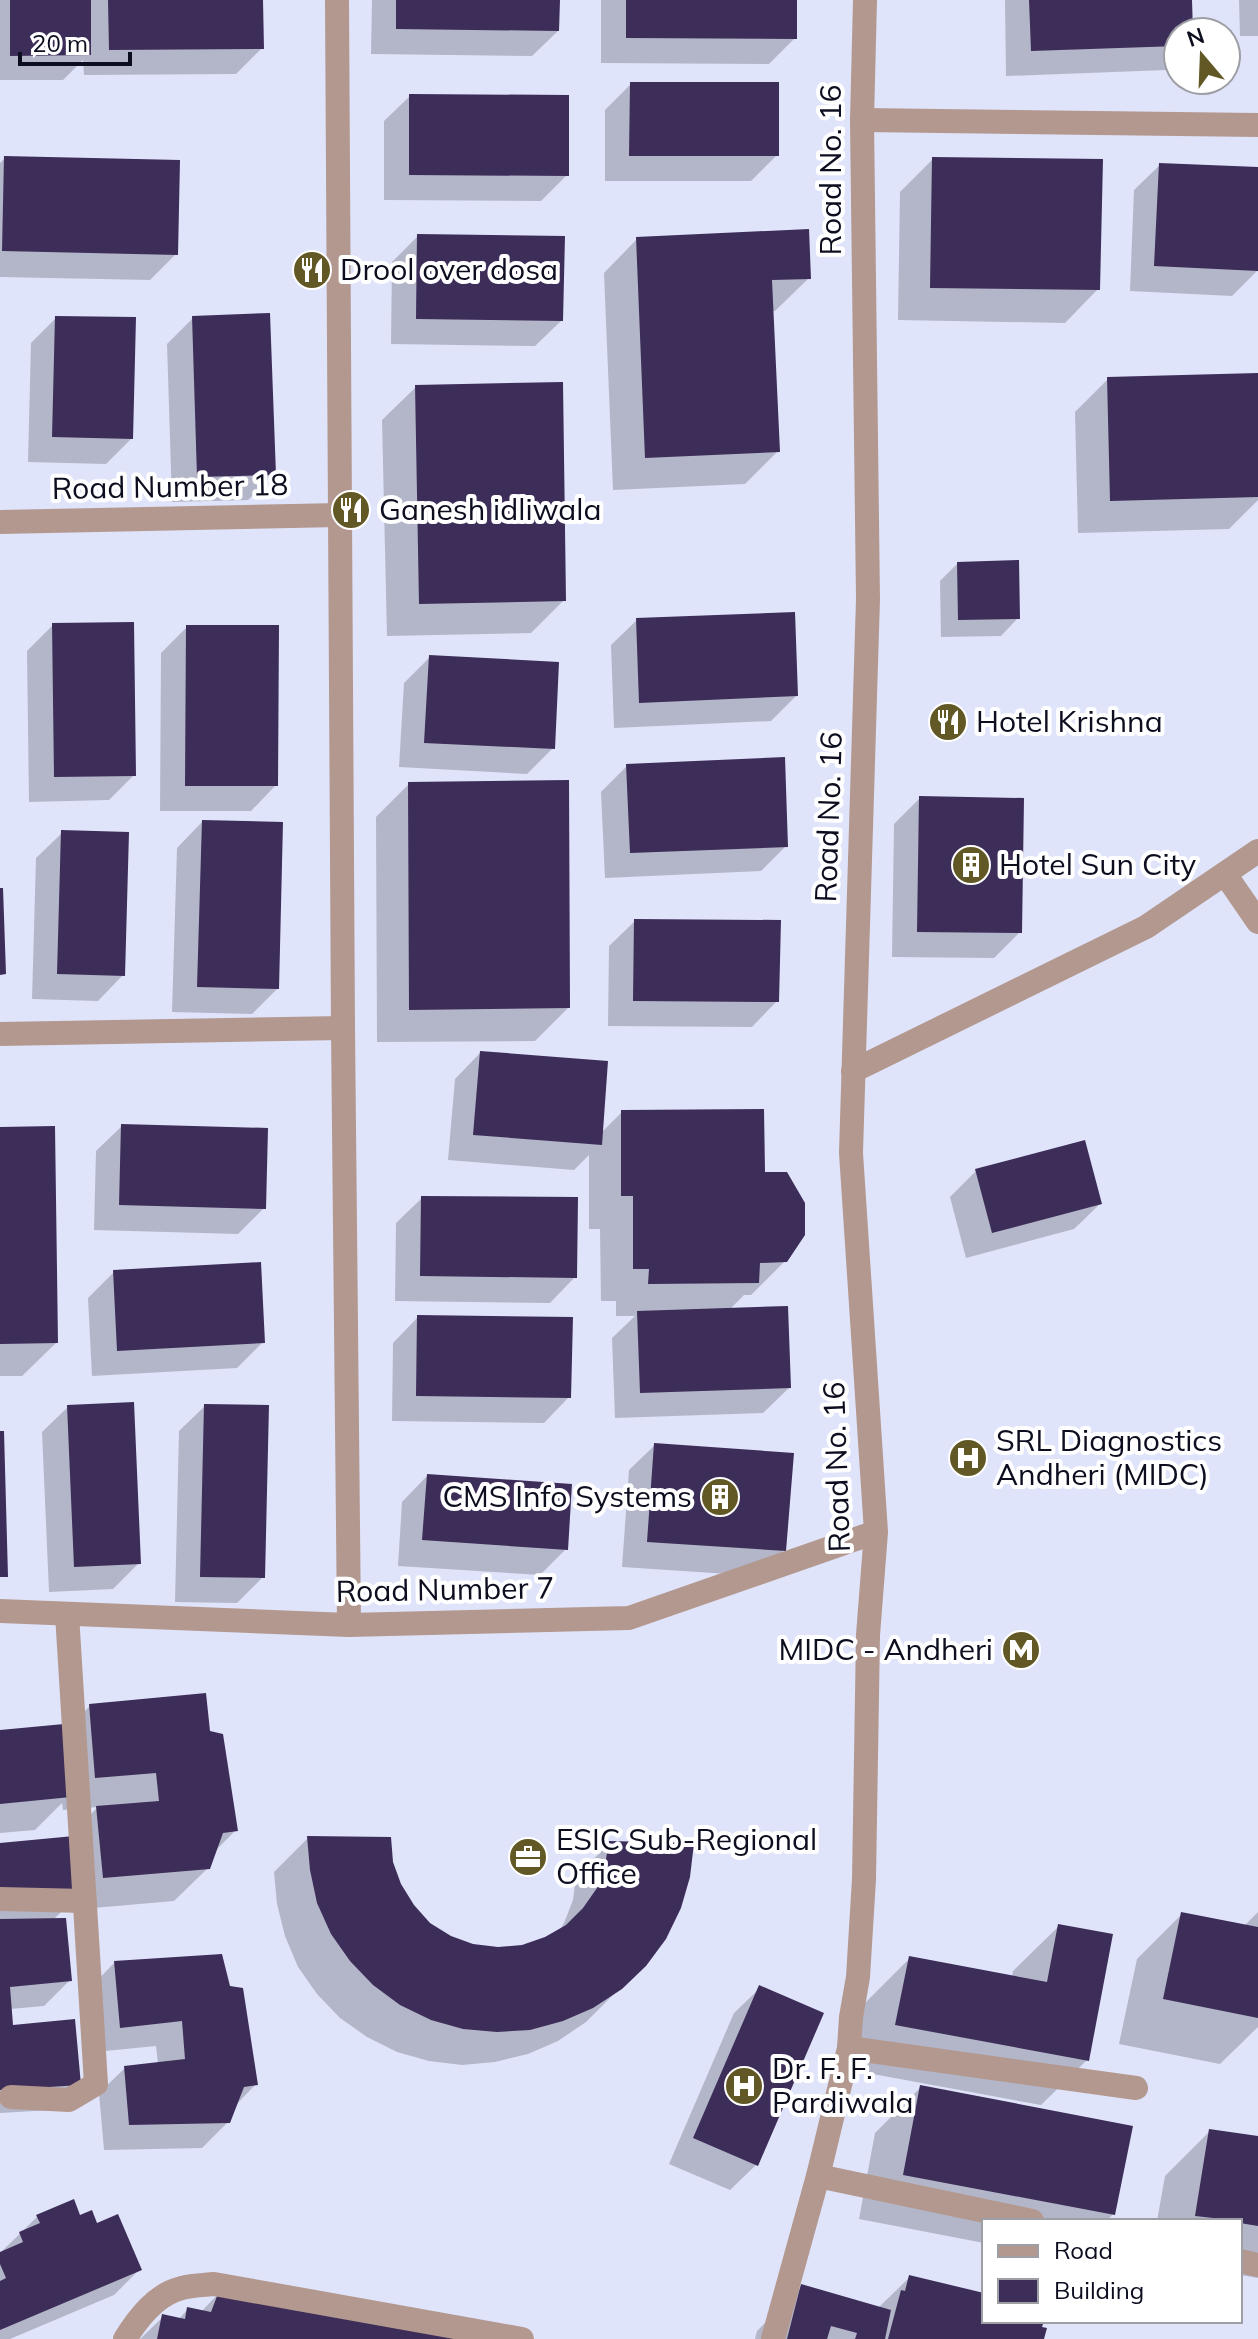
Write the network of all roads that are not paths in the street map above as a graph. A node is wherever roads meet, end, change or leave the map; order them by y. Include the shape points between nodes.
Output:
1 (337, 0) edge
2 (865, 0) edge
3 (862, 120) junction
4 (1258, 125) edge
5 (340, 515) junction
6 (0, 522) edge
7 (1258, 851) edge
8 (1225, 874) junction
9 (1258, 922) edge
10 (343, 1028) junction
11 (0, 1034) edge
12 (853, 1071) junction
13 (876, 1532) junction
14 (0, 1611) edge
15 (67, 1614) junction
16 (349, 1625) junction
17 (0, 1899) edge
18 (85, 1901) junction
19 (849, 2048) junction
20 (1136, 2088) dead end
21 (11, 2097) dead end
22 (818, 2176) junction
23 (1022, 2219) edge
24 (125, 2339) edge
25 (522, 2339) edge
26 (773, 2339) edge

1 - 5 street
2 - 3 street, Road No. 16
3 - 4 street
3 - 12 street, Road No. 16 via 868,599
5 - 6 street, Road Number 18
5 - 10 street
7 - 8 street
8 - 9 street
8 - 12 street via 1146,927
10 - 11 street
10 - 16 street
12 - 13 street, Road No. 16 via 851,1153
13 - 16 street, Road Number 7 via 629,1618
13 - 19 street, Road No. 16 via 868,1635 864,1879
14 - 15 street, Road Number 7
15 - 16 street, Road Number 7
15 - 18 street
17 - 18 street
18 - 21 street via 96,2084 69,2100
19 - 20 street
19 - 22 street
22 - 23 street
22 - 26 street
24 - 25 street via 156,2301 179,2288 214,2284

